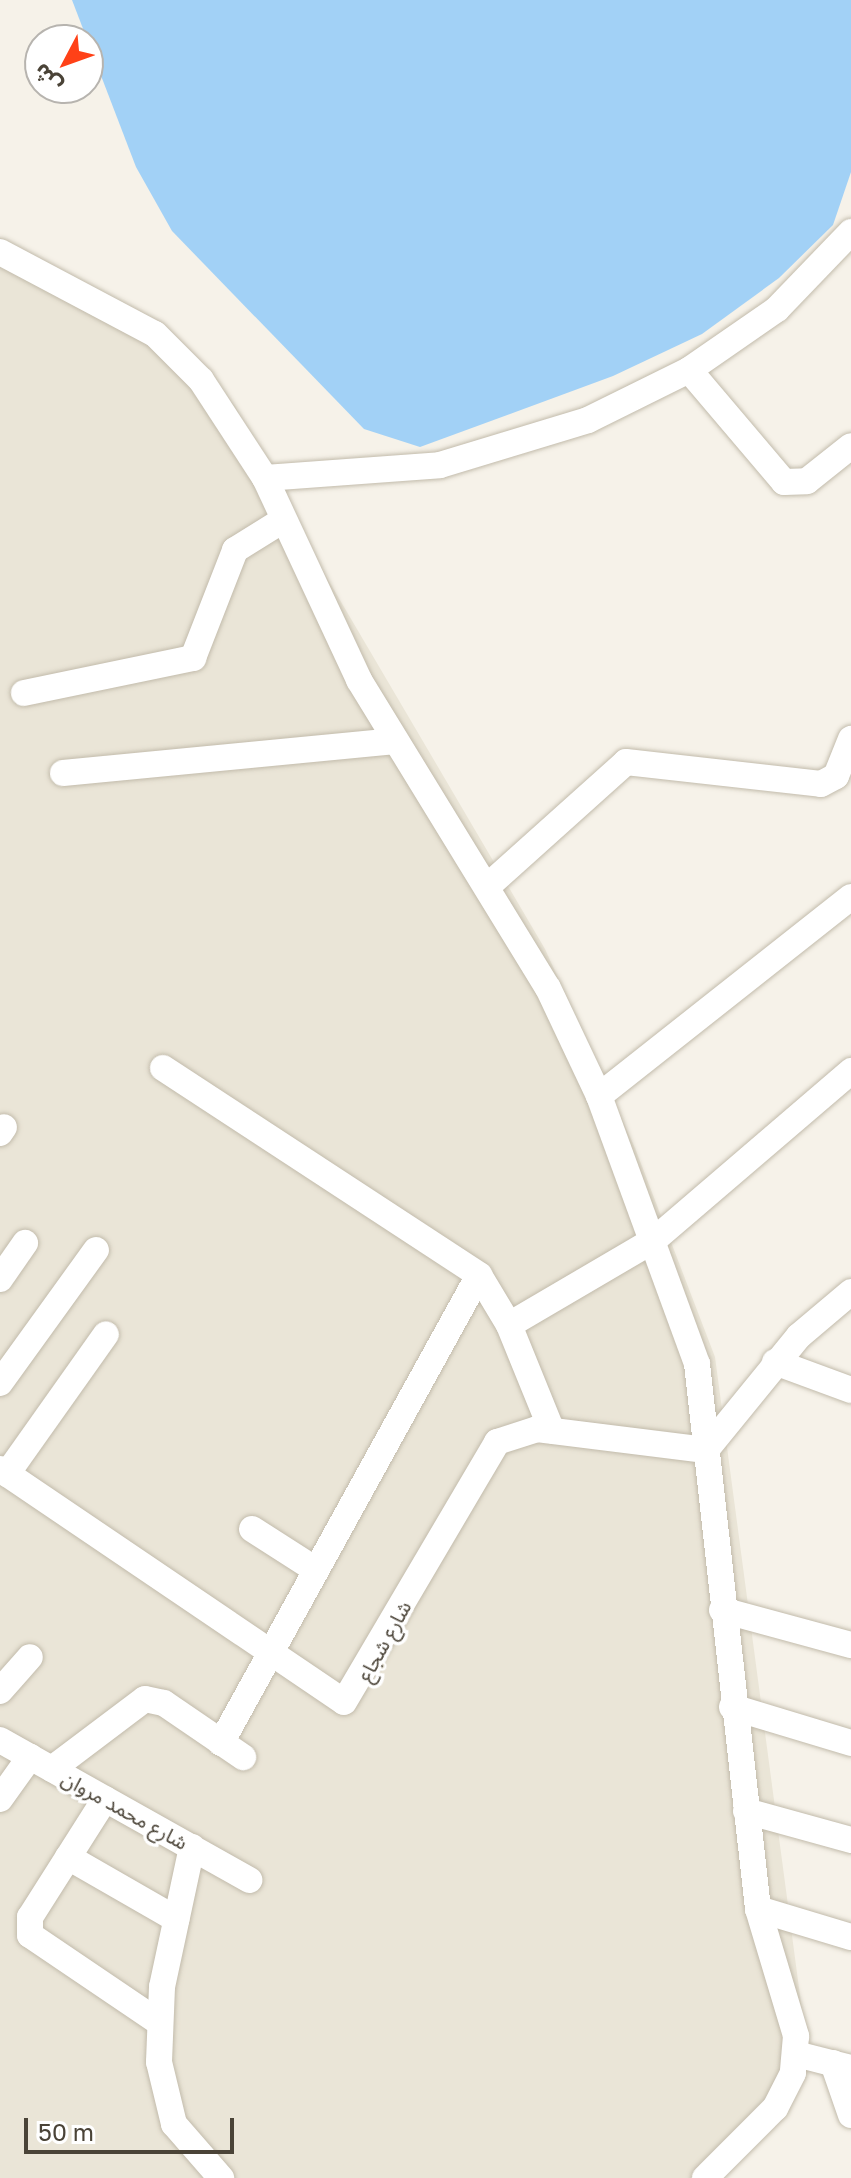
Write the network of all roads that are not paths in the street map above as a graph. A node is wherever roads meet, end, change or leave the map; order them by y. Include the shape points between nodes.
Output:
1 (851, 232) edge
2 (0, 252) edge
3 (689, 370) junction
4 (849, 452) edge
5 (265, 478) junction
6 (280, 522) junction
7 (24, 693) dead end
8 (851, 739) edge
9 (395, 741) junction
10 (63, 773) dead end
11 (489, 885) junction
12 (851, 897) edge
13 (163, 1068) dead end
14 (851, 1071) edge
15 (599, 1096) junction
16 (654, 1240) junction
17 (25, 1243) dead end
18 (96, 1250) dead end
19 (479, 1275) junction
20 (0, 1279) edge
21 (851, 1292) edge
22 (509, 1325) junction
23 (106, 1334) dead end
24 (775, 1362) junction
25 (0, 1383) edge
26 (851, 1390) edge
27 (552, 1431) junction
28 (706, 1450) junction
29 (3, 1472) edge
30 (252, 1529) dead end
31 (316, 1570) junction
32 (722, 1610) junction
33 (851, 1645) edge
34 (270, 1654) junction
35 (30, 1657) dead end
36 (0, 1691) edge
37 (732, 1707) junction
38 (0, 1740) edge
39 (851, 1743) edge
40 (41, 1763) junction
41 (0, 1799) edge
42 (105, 1799) junction
43 (746, 1811) junction
44 (851, 1840) edge
45 (192, 1847) junction
46 (68, 1857) junction
47 (249, 1880) dead end
48 (758, 1909) junction
49 (176, 1919) junction
50 (851, 1937) edge
51 (157, 2021) junction
52 (796, 2054) junction
53 (842, 2065) edge
54 (851, 2115) edge
55 (221, 2178) edge
56 (705, 2178) edge

1 - 3 street via 777,309
2 - 5 street via 155,334 201,380
3 - 4 street via 784,482 807,481
3 - 5 street via 503,452 384,473
5 - 6 street
6 - 7 street via 249,535 235,550 193,658
6 - 9 street
8 - 11 street via 836,776 821,784 626,762
9 - 10 street
9 - 11 street
11 - 15 street
12 - 15 street
13 - 19 street
14 - 16 street
15 - 16 street
16 - 22 street
16 - 28 street via 697,1364
17 - 20 street
18 - 25 street
19 - 22 street
19 - 31 street
21 - 24 street
22 - 27 street
23 - 29 street
24 - 26 street
24 - 28 street
27 - 28 street, شارع شجاع
27 - 34 street, شارع شجاع via 523,1431 488,1451 349,1701
28 - 32 street
29 - 34 street, شارع شجاع
30 - 31 street
31 - 34 street
32 - 33 street
32 - 37 street
34 - 40 street via 232,1750 164,1703 145,1699
35 - 36 street
37 - 39 street
37 - 43 street
38 - 40 street, شارع محمد مروان
40 - 41 street
40 - 42 street, شارع محمد مروان
42 - 45 street, شارع محمد مروان
42 - 46 street
43 - 44 street
43 - 48 street
45 - 47 street, شارع محمد مروان
45 - 49 street
46 - 49 street
46 - 51 street via 30,1917 30,1935
48 - 50 street
48 - 52 street via 793,2018
49 - 51 street
51 - 55 street via 164,2099 174,2124
52 - 53 street
52 - 56 street via 775,2108
53 - 54 street

